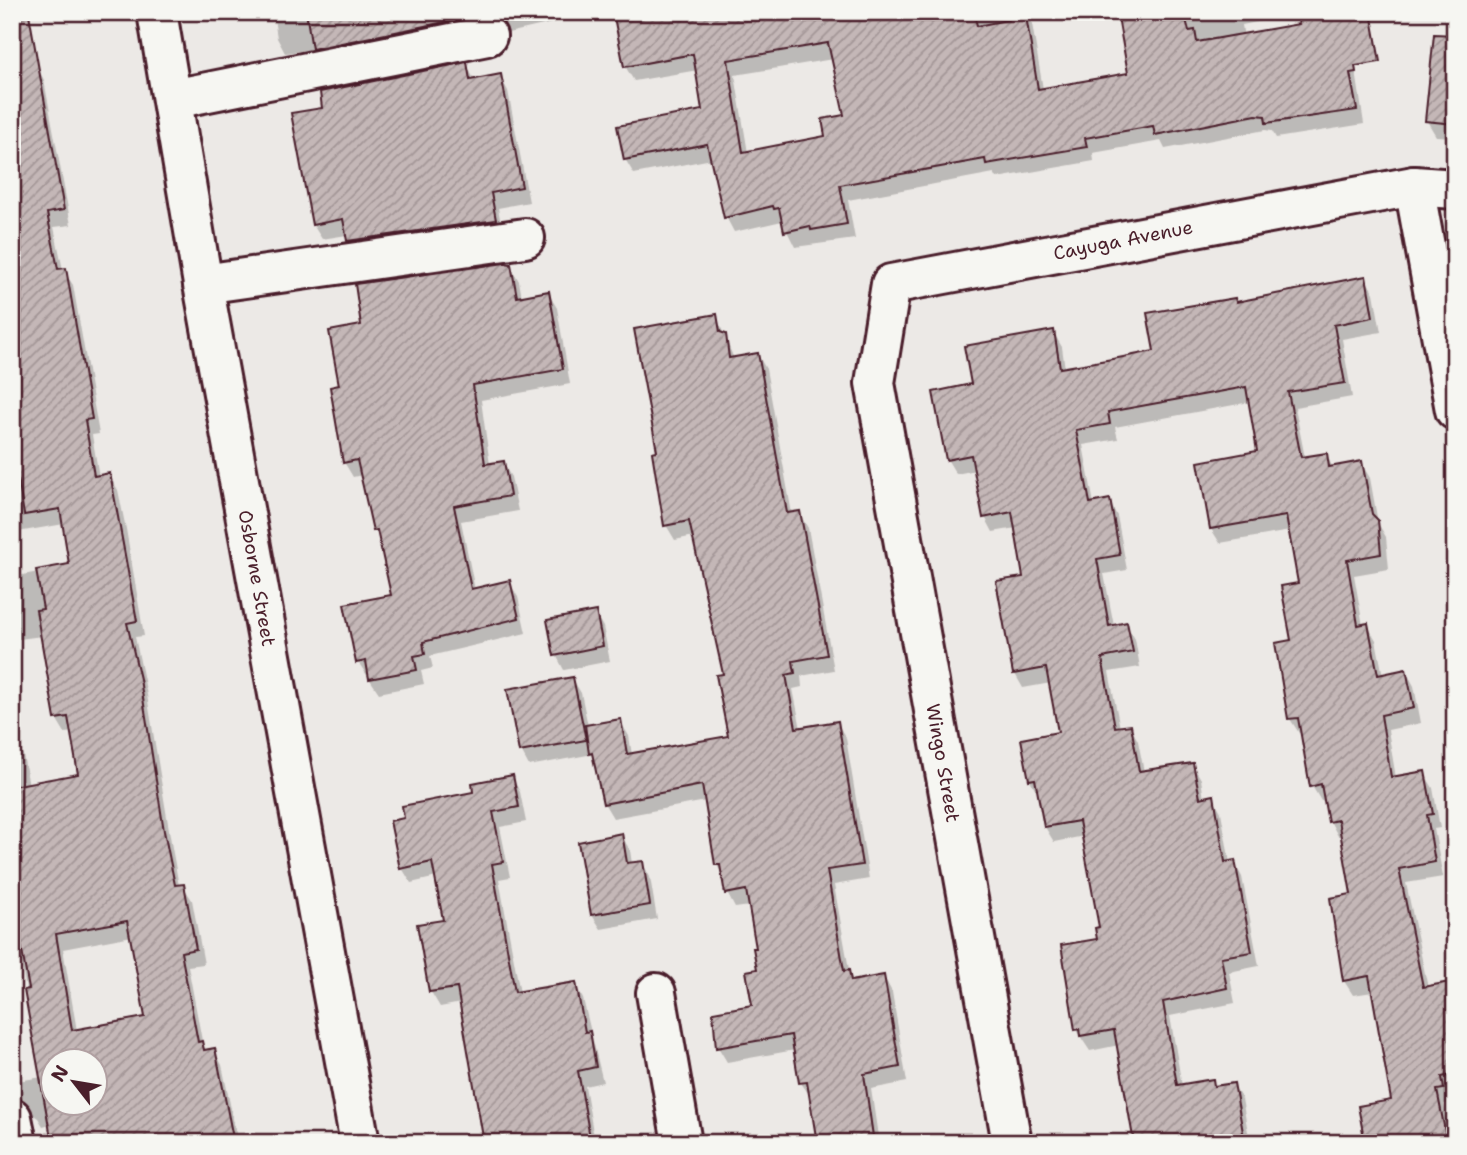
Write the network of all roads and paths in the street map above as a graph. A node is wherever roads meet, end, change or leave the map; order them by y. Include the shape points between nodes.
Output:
1 (156, 12) edge
2 (487, 36) dead end
3 (173, 99) junction
4 (1414, 186) junction
5 (1455, 189) edge
6 (526, 239) dead end
7 (203, 284) junction
8 (875, 383) joint
9 (1455, 410) edge
10 (656, 993) dead end
11 (12, 1118) edge
12 (17, 1143) edge
13 (360, 1143) edge
14 (682, 1143) edge
15 (1012, 1143) edge

1 - 3 street, Osborne Street
2 - 3 street
3 - 7 street, Osborne Street
4 - 5 street, Cayuga Avenue
4 - 8 street, Cayuga Avenue via 891,284
4 - 9 street
6 - 7 street
7 - 13 street, Osborne Street
8 - 15 street, Wingo Street
10 - 14 street
11 - 12 street

